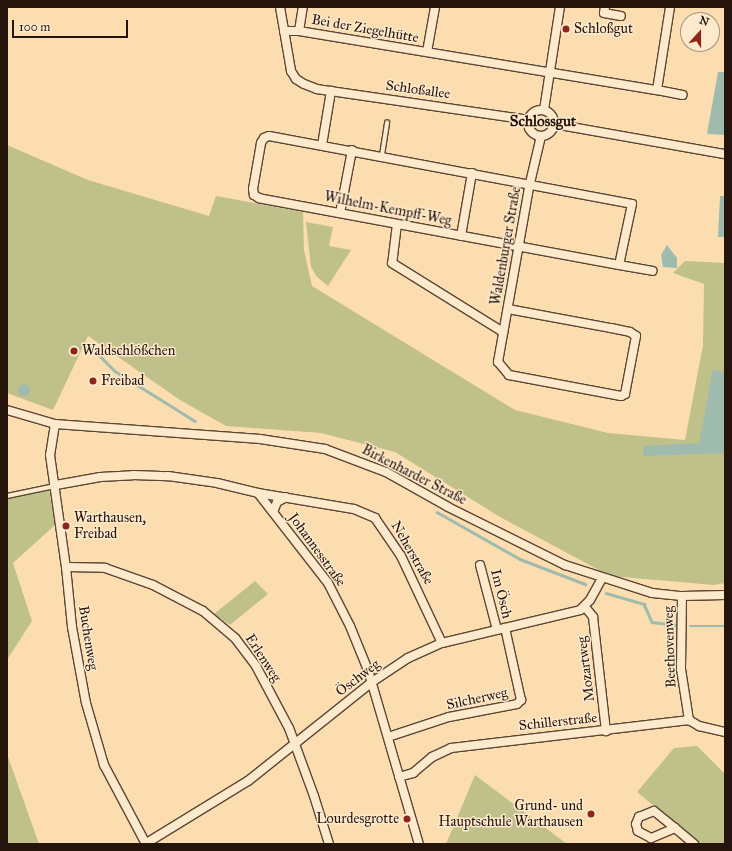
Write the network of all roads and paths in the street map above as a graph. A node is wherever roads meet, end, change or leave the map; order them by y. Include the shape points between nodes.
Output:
1 (280, 7) edge
2 (303, 7) edge
3 (435, 7) edge
4 (560, 7) edge
5 (605, 7) edge
6 (670, 7) edge
7 (621, 16) dead end
8 (284, 31) junction
9 (299, 31) junction
10 (427, 52) junction
11 (549, 73) junction
12 (657, 90) junction
13 (331, 91) junction
14 (683, 95) dead end
15 (544, 110) junction
16 (529, 120) junction
17 (387, 122) dead end
18 (554, 124) junction
19 (541, 136) junction
20 (322, 145) junction
21 (352, 150) junction
22 (725, 154) edge
23 (382, 155) junction
24 (472, 173) junction
25 (530, 183) junction
26 (340, 213) junction
27 (397, 224) junction
28 (460, 236) junction
29 (519, 247) junction
30 (619, 265) junction
31 (652, 271) dead end
32 (508, 310) junction
33 (503, 332) junction
34 (7, 410) edge
35 (56, 424) junction
36 (56, 485) junction
37 (258, 493) junction
38 (7, 496) edge
39 (286, 497) junction
40 (273, 512) junction
41 (480, 565) dead end
42 (66, 568) junction
43 (602, 578) junction
44 (725, 595) edge
45 (682, 596) junction
46 (585, 607) junction
47 (501, 629) junction
48 (442, 643) junction
49 (372, 682) junction
50 (690, 720) junction
51 (606, 731) junction
52 (725, 732) edge
53 (388, 737) junction
54 (295, 744) junction
55 (399, 777) junction
56 (675, 828) dead end
57 (145, 844) edge
58 (329, 844) edge
59 (419, 844) edge
60 (694, 844) edge

1 - 8 street
2 - 9 street, Bei der Ziegelhütte
3 - 10 street, Bei der Ziegelhütte
4 - 11 street
5 - 7 street via 604,13
6 - 12 street
8 - 9 street, Bei der Ziegelhütte
8 - 13 street, Schloßallee via 291,70 296,79 304,84
9 - 10 street, Bei der Ziegelhütte
10 - 11 street, Bei der Ziegelhütte
11 - 12 street, Bei der Ziegelhütte
11 - 15 street
12 - 14 street, Bei der Ziegelhütte
13 - 16 street, Schloßallee
13 - 20 street
15 - 16 street via 534,112
15 - 18 street via 550,114
16 - 19 street via 531,131
17 - 23 lane
18 - 19 street via 550,132
18 - 22 street
19 - 25 street, Waldenburger Straße
20 - 21 street
20 - 26 street, Wilhelm-Kempff-Weg via 269,136 264,138 254,195
21 - 23 street
21 - 26 street
23 - 24 street
24 - 25 street
24 - 28 street
25 - 29 street, Waldenburger Straße
25 - 30 street via 632,204
26 - 27 street, Wilhelm-Kempff-Weg
27 - 28 street, Wilhelm-Kempff-Weg
27 - 33 street via 392,263
28 - 29 street, Wilhelm-Kempff-Weg
29 - 30 street, Wilhelm-Kempff-Weg
29 - 32 street, Waldenburger Straße
30 - 31 street, Wilhelm-Kempff-Weg
32 - 33 street, Waldenburger Straße
32 - 33 street, Waldenburger Straße via 630,332 636,336 627,390 621,396 509,375 498,362
34 - 35 street, Birkenharder Straße
35 - 36 street, Buchenweg via 50,455
35 - 43 street, Birkenharder Straße via 260,439 325,449 386,472 504,537 565,565
36 - 37 street via 100,477 168,476 217,483
36 - 38 lane
36 - 42 street, Buchenweg
37 - 39 street, Neherstraße
37 - 40 street, Johannesstraße
39 - 40 street via 276,502
39 - 48 street, Neherstraße via 354,509 375,518 401,556
40 - 49 street, Johannesstraße via 328,583 350,626
41 - 47 street, Im Ösch
42 - 54 street, Erlenweg via 94,566 118,571 173,594 220,623 256,666
42 - 57 street, Buchenweg via 72,627 86,703 104,765
43 - 45 street, Birkenharder Straße via 652,592
43 - 46 street
44 - 45 street, Birkenharder Straße
45 - 50 street, Beethovenweg via 681,669
46 - 47 street, Öschweg via 571,613
46 - 51 street, Mozartweg via 593,617
47 - 48 street, Öschweg
47 - 53 street, Silcherweg via 522,700 517,704 449,718
48 - 49 street, Öschweg via 408,658
49 - 53 street, Johannesstraße
49 - 54 street, Öschweg
50 - 51 street, Schillerstraße
50 - 52 street via 699,726
51 - 55 street, Schillerstraße via 451,748 432,757 413,773
53 - 55 street, Johannesstraße
54 - 57 street, Öschweg via 215,802
54 - 58 street, Erlenweg
55 - 59 street, Johannesstraße
56 - 60 street

